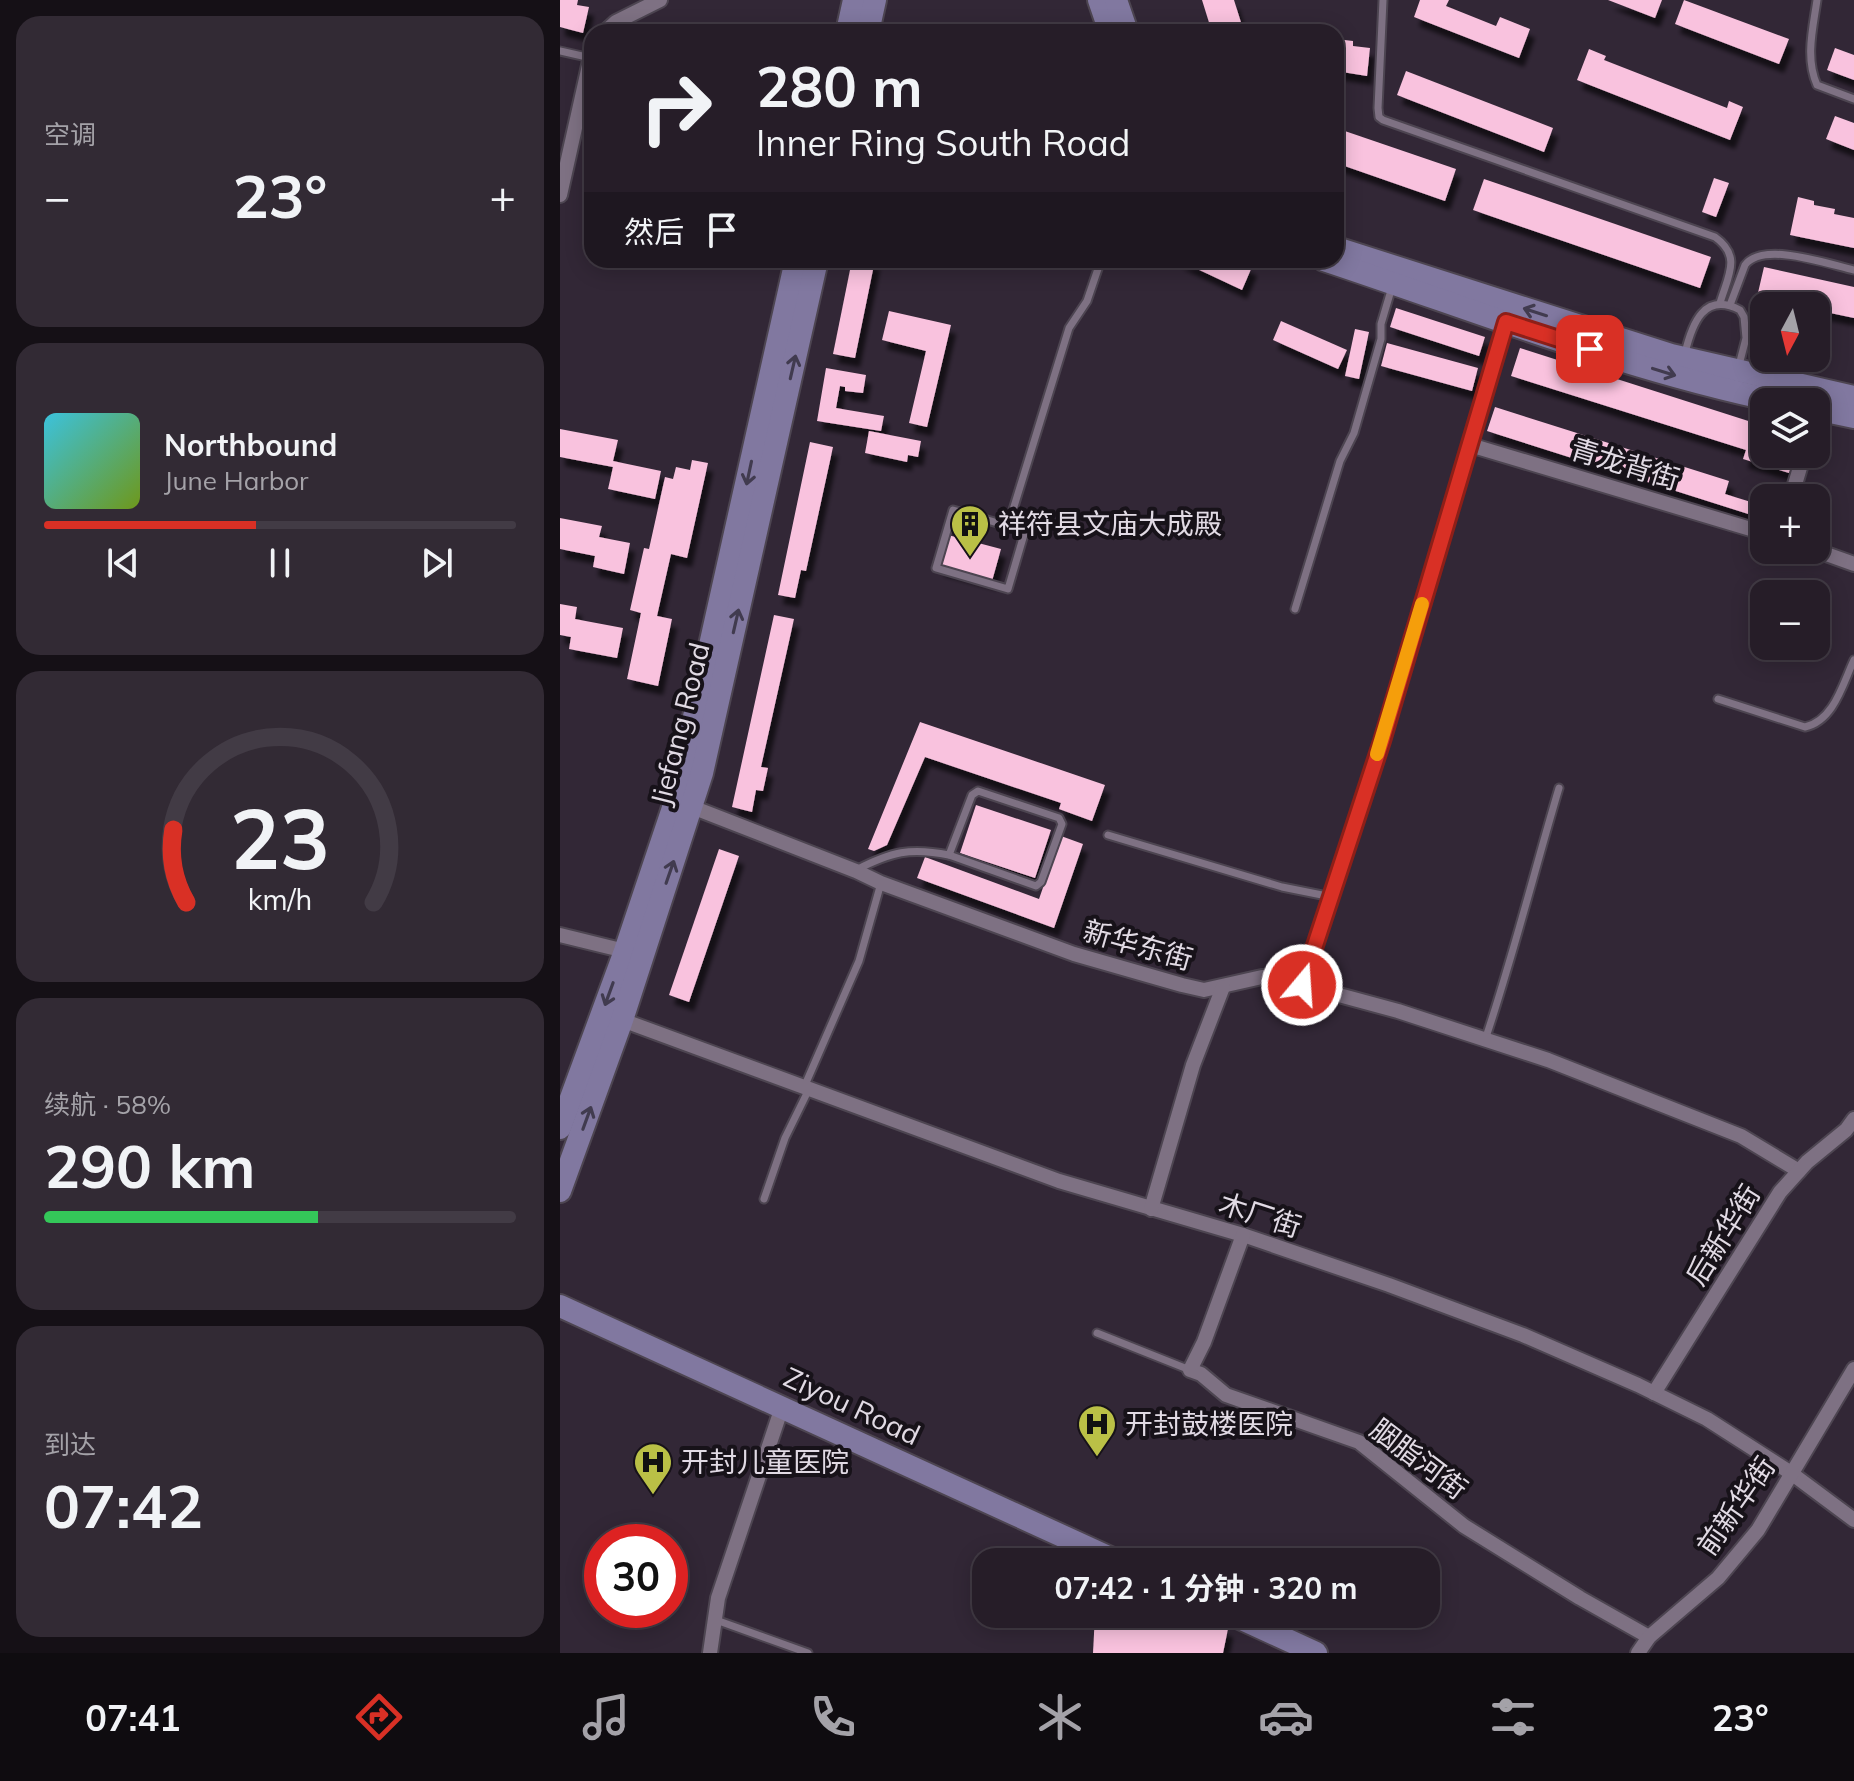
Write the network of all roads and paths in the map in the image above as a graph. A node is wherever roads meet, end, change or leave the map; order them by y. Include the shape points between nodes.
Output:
1 (660, 0) edge
2 (854, 0) edge
3 (875, 0) edge
4 (1099, 0) edge
5 (1116, 0) edge
6 (1383, 0) edge
7 (1817, 0) edge
8 (614, 24) edge
9 (849, 24) edge
10 (870, 24) edge
11 (1107, 24) edge
12 (1124, 24) edge
13 (560, 51) edge
14 (584, 54) edge
15 (584, 87) edge
16 (1854, 99) edge
17 (560, 195) edge
18 (1344, 251) edge
19 (1732, 261) junction
20 (1745, 265) junction
21 (1344, 267) edge
22 (794, 268) edge
23 (815, 268) edge
24 (1098, 268) edge
25 (1854, 270) edge
26 (1393, 283) junction
27 (1720, 303) junction
28 (1730, 305) junction
29 (1506, 322) junction
30 (1684, 358) junction
31 (1738, 371) junction
32 (1750, 394) edge
33 (1854, 397) edge
34 (1830, 412) edge
35 (1854, 417) edge
36 (1470, 445) junction
37 (1008, 526) junction
38 (1750, 529) edge
39 (1830, 555) edge
40 (1854, 564) edge
41 (1295, 609) dead end
42 (1854, 660) edge
43 (1718, 699) dead end
44 (1559, 788) dead end
45 (692, 807) junction
46 (1108, 835) dead end
47 (949, 855) junction
48 (856, 871) junction
49 (881, 883) junction
50 (1332, 897) junction
51 (560, 935) edge
52 (625, 951) junction
53 (1302, 985) junction
54 (1223, 987) junction
55 (622, 1020) junction
56 (1485, 1040) junction
57 (808, 1086) junction
58 (560, 1128) edge
59 (1851, 1128) edge
60 (1799, 1171) junction
61 (560, 1191) edge
62 (764, 1199) dead end
63 (1151, 1209) junction
64 (1243, 1235) junction
65 (560, 1306) edge
66 (1097, 1333) dead end
67 (1854, 1369) edge
68 (1190, 1370) junction
69 (1654, 1393) junction
70 (782, 1407) junction
71 (1791, 1473) junction
72 (1854, 1520) edge
73 (1089, 1548) edge
74 (715, 1620) junction
75 (1262, 1628) edge
76 (1649, 1637) junction
77 (710, 1653) edge
78 (808, 1653) edge
79 (1316, 1653) edge
80 (1638, 1653) edge

1 - 8 street
2 - 9 main road
3 - 10 main road
4 - 11 main road
5 - 12 main road
6 - 19 lane via 1378,108 1383,120 1715,237 1731,252
7 - 16 lane via 1810,56 1817,85
13 - 14 lane
15 - 17 street
30 -> 18 main road
19 - 20 lane
19 - 27 lane
20 - 25 lane via 1757,256 1776,253
20 - 28 lane
21 - 26 main road
22 -> 52 main road, Jiefang Road via 685,765
45 -> 23 main road, Jiefang Road
24 - 37 lane via 1087,301 1069,328
26 - 29 main road
26 - 41 lane via 1354,433 1340,461
27 - 28 lane
27 - 30 lane via 1697,319
28 - 31 lane via 1740,310 1746,326
29 -> 32 main road
29 - 36 street
30 - 31 main road
31 - 33 main road
34 - 35 main road
36 - 38 street, 青龙背街
36 - 50 street
37 - 37 lane via 1025,531 1008,589 936,568 953,510
39 - 40 street
42 - 43 lane via 1830,710 1816,725 1805,727
44 - 56 lane
45 - 48 street, 新华东街
55 -> 45 main road, Jiefang Road
46 - 50 lane
47 - 47 lane via 978,791 1059,818 1062,824 1036,886
47 - 48 lane via 900,852
48 - 49 street, 新华东街
49 - 54 street, 新华东街 via 1074,954 1193,988
49 - 57 lane via 859,961
50 - 53 street
51 - 52 street
52 -> 58 main road, Jiefang Road
53 - 54 street, 新华东街 via 1262,977
53 - 56 street, 新华东街
54 - 63 street via 1193,1065
55 - 57 street, 木厂街
61 -> 55 main road, Jiefang Road
56 - 60 street, 新华东街 via 1741,1136
57 - 62 lane
57 - 63 street, 木厂街 via 1059,1181
59 - 60 street, 后新华街
60 - 69 street, 后新华街 via 1780,1192
63 - 64 street, 木厂街
64 - 68 street
64 - 69 street, 木厂街 via 1523,1335
65 - 70 main road, Ziyou Road
66 - 68 lane
67 - 71 street, 前新华街
68 - 76 street, 胭脂河街 via 1226,1395 1359,1442 1464,1526
69 - 71 street, 木厂街 via 1707,1419
70 - 73 main road, Ziyou Road
70 - 74 street
71 - 72 street, 木厂街
71 - 76 street, 前新华街 via 1758,1530 1718,1578
74 - 77 street
74 - 78 lane
75 - 79 main road
76 - 80 street, 前新华街

